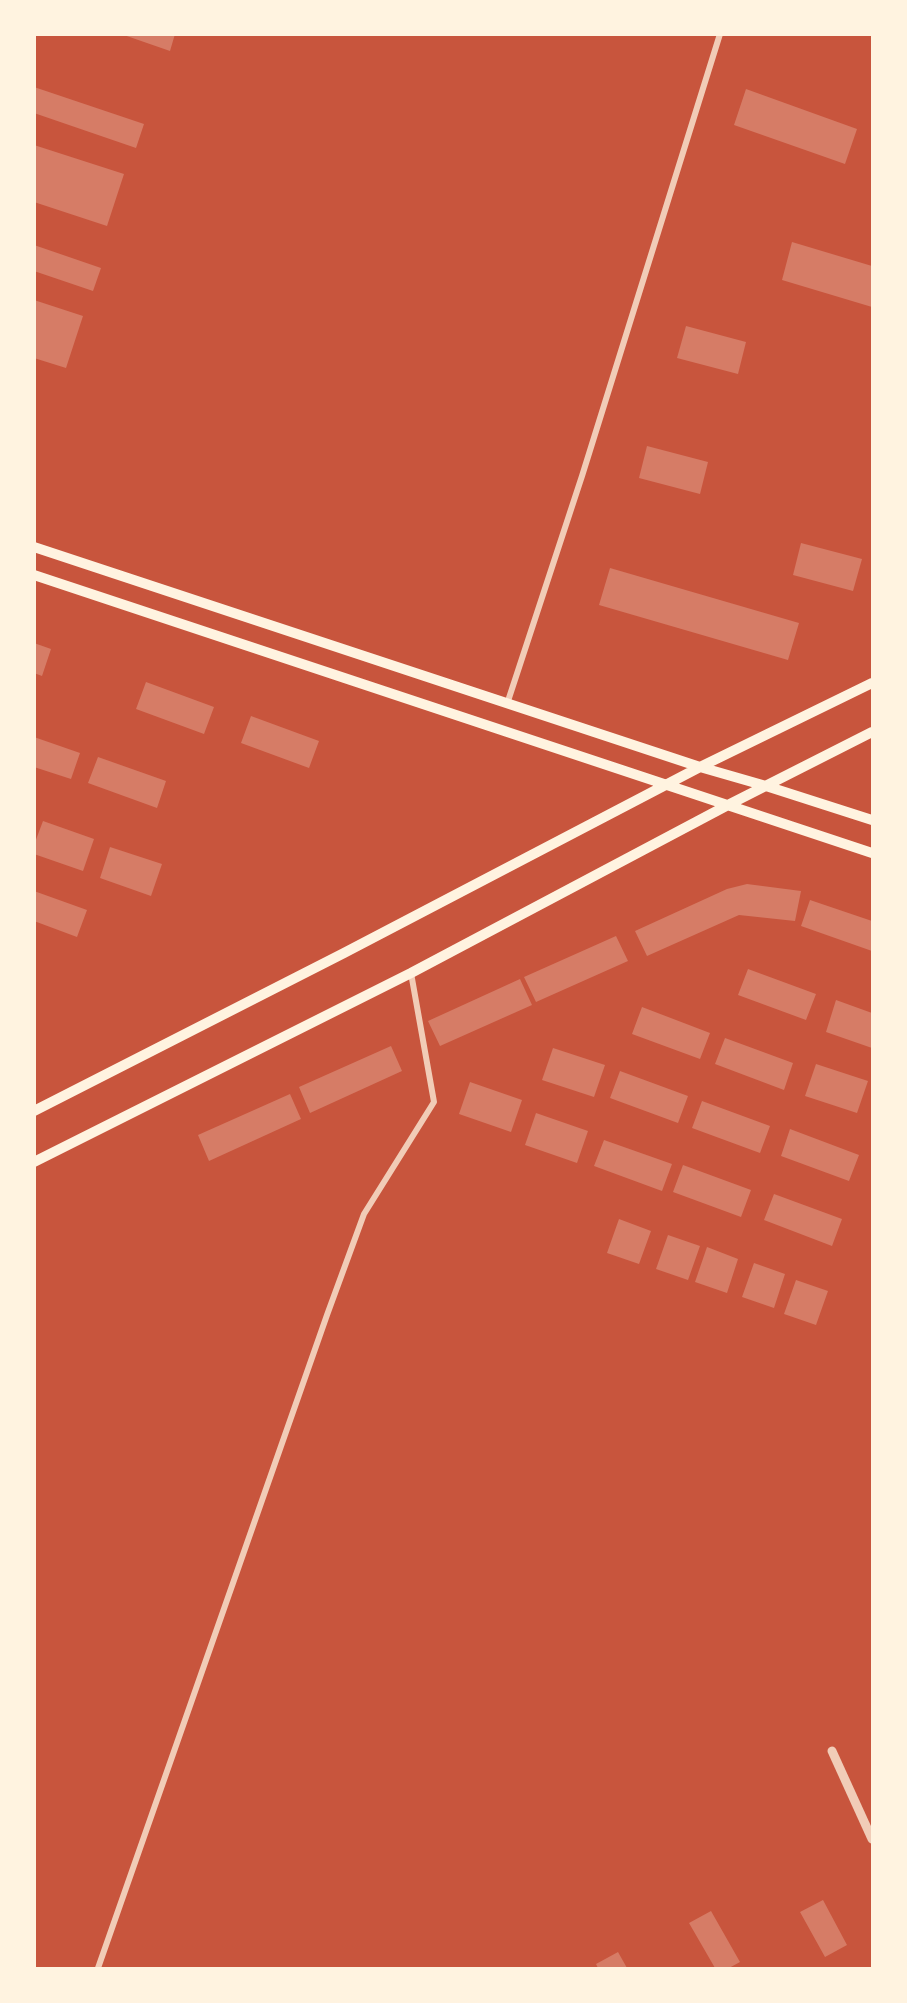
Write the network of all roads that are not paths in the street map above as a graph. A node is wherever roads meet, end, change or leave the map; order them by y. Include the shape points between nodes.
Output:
1 (720, 34) edge
2 (34, 547) edge
3 (34, 575) edge
4 (873, 683) edge
5 (507, 704) junction
6 (873, 732) edge
7 (699, 767) junction
8 (666, 785) junction
9 (766, 786) junction
10 (728, 805) junction
11 (873, 820) edge
12 (873, 853) edge
13 (411, 973) junction
14 (34, 1111) edge
15 (37, 1160) edge
16 (832, 1751) dead end
17 (873, 1839) edge
18 (98, 1968) edge

1 - 5 street
2 - 5 main road
3 - 8 main road
4 - 7 main road
5 - 7 main road
6 - 9 main road
7 - 8 main road
7 - 9 main road
8 - 10 main road
8 - 14 main road
9 - 10 main road
9 - 11 main road
10 - 12 main road
10 - 13 main road
13 - 15 main road
13 - 18 street via 434,1102 364,1214
16 - 17 street

